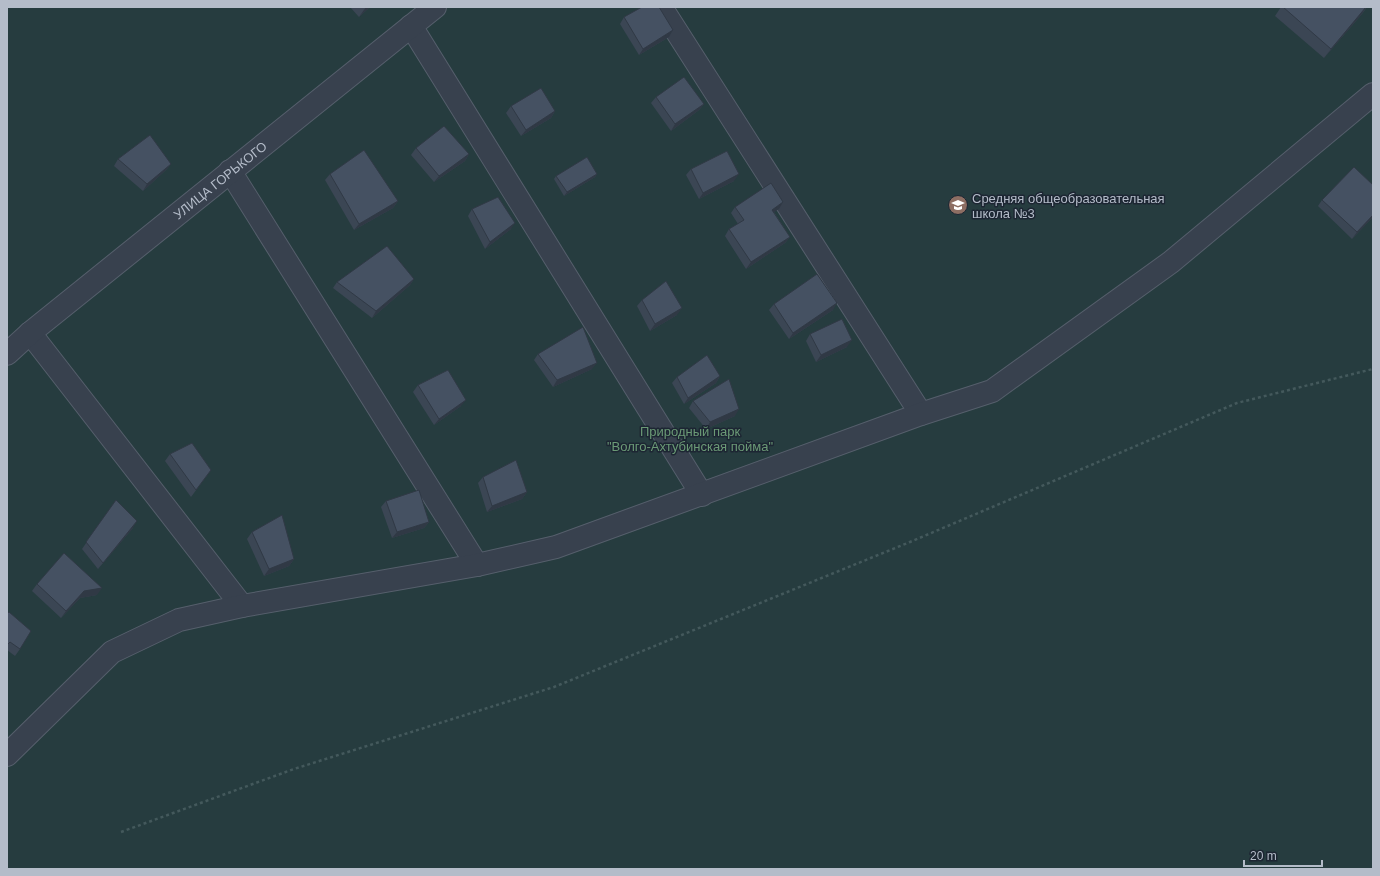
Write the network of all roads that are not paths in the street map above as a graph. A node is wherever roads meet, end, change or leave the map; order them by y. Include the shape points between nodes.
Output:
1 (435, 7) edge
2 (661, 7) edge
3 (411, 26) junction
4 (1373, 94) edge
5 (230, 171) junction
6 (30, 333) junction
7 (7, 354) edge
8 (921, 414) junction
9 (702, 495) junction
10 (477, 565) junction
11 (242, 606) junction
12 (7, 755) edge

1 - 3 street, УЛИЦА ГОРЬКОГО
2 - 8 street
3 - 5 street, УЛИЦА ГОРЬКОГО
3 - 9 street
4 - 8 street via 1171,262 992,391
5 - 6 street, УЛИЦА ГОРЬКОГО
5 - 10 street
6 - 7 street, УЛИЦА ГОРЬКОГО
6 - 11 street
8 - 9 street
9 - 10 street via 556,547
10 - 11 street
11 - 12 street via 179,620 112,652

